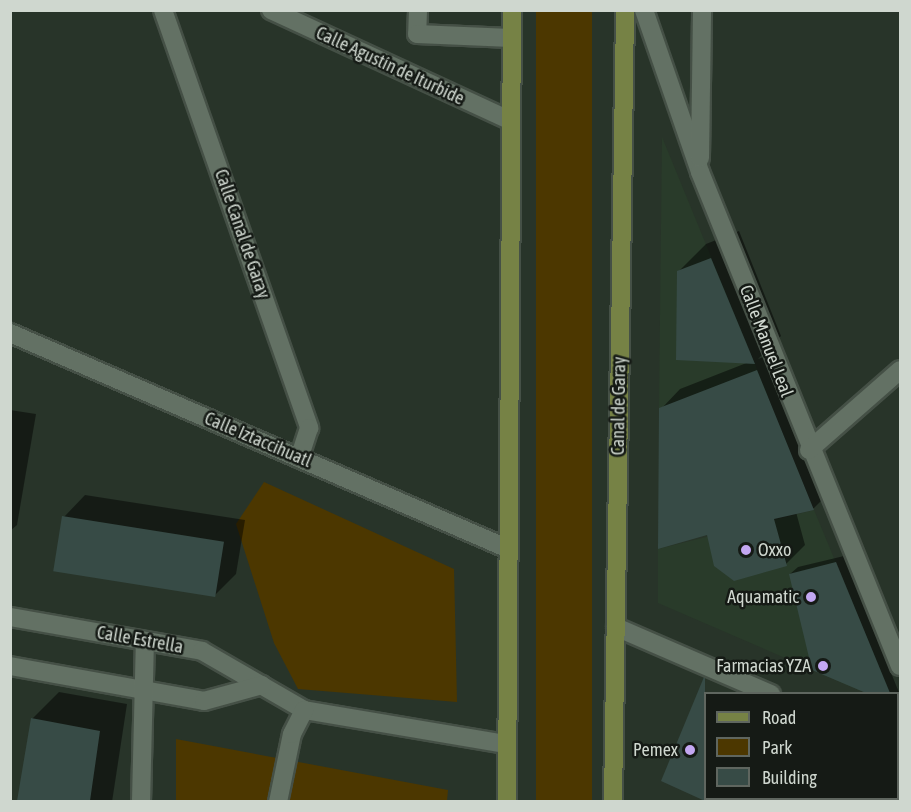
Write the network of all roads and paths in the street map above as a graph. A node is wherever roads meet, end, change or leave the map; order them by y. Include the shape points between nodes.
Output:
1 (164, 10) edge
2 (271, 10) edge
3 (418, 10) edge
4 (512, 10) edge
5 (625, 10) edge
6 (644, 10) edge
7 (702, 10) edge
8 (511, 38) junction
9 (509, 120) junction
10 (699, 172) junction
11 (10, 333) edge
12 (900, 370) edge
13 (809, 450) junction
14 (299, 458) junction
15 (504, 547) junction
16 (10, 617) edge
17 (616, 627) junction
18 (146, 641) junction
19 (896, 645) edge
20 (10, 666) edge
21 (900, 666) edge
22 (262, 685) junction
23 (141, 690) junction
24 (769, 692) edge
25 (304, 710) junction
26 (506, 744) junction
27 (141, 801) edge
28 (278, 801) edge
29 (507, 801) edge
30 (613, 801) edge

1 - 14 street, Calle Canal de Garay via 309,428
2 - 9 street, Calle Agustín de Iturbide
3 - 8 street via 417,34
4 - 8 main road
5 - 17 main road, Canal de Garay
6 - 10 street, Calle Manuel Leal
7 - 10 street
8 - 9 main road
9 - 15 main road
10 - 13 street, Calle Manuel Leal
11 - 14 street, Calle Iztaccihuatl
12 - 13 street
13 - 19 street, Calle Manuel Leal
14 - 15 street, Calle Iztaccihuatl
15 - 26 main road
16 - 18 street, Calle Estrella
17 - 24 street
17 - 30 main road, Canal de Garay
18 - 22 street, Calle Estrella via 202,651
18 - 23 street
19 - 21 street, Calle Manuel Leal
20 - 23 street
22 - 23 street via 204,700
22 - 25 street, Calle Estrella
23 - 27 street
25 - 26 street, Calle Estrella
25 - 28 street via 292,734
26 - 29 main road

